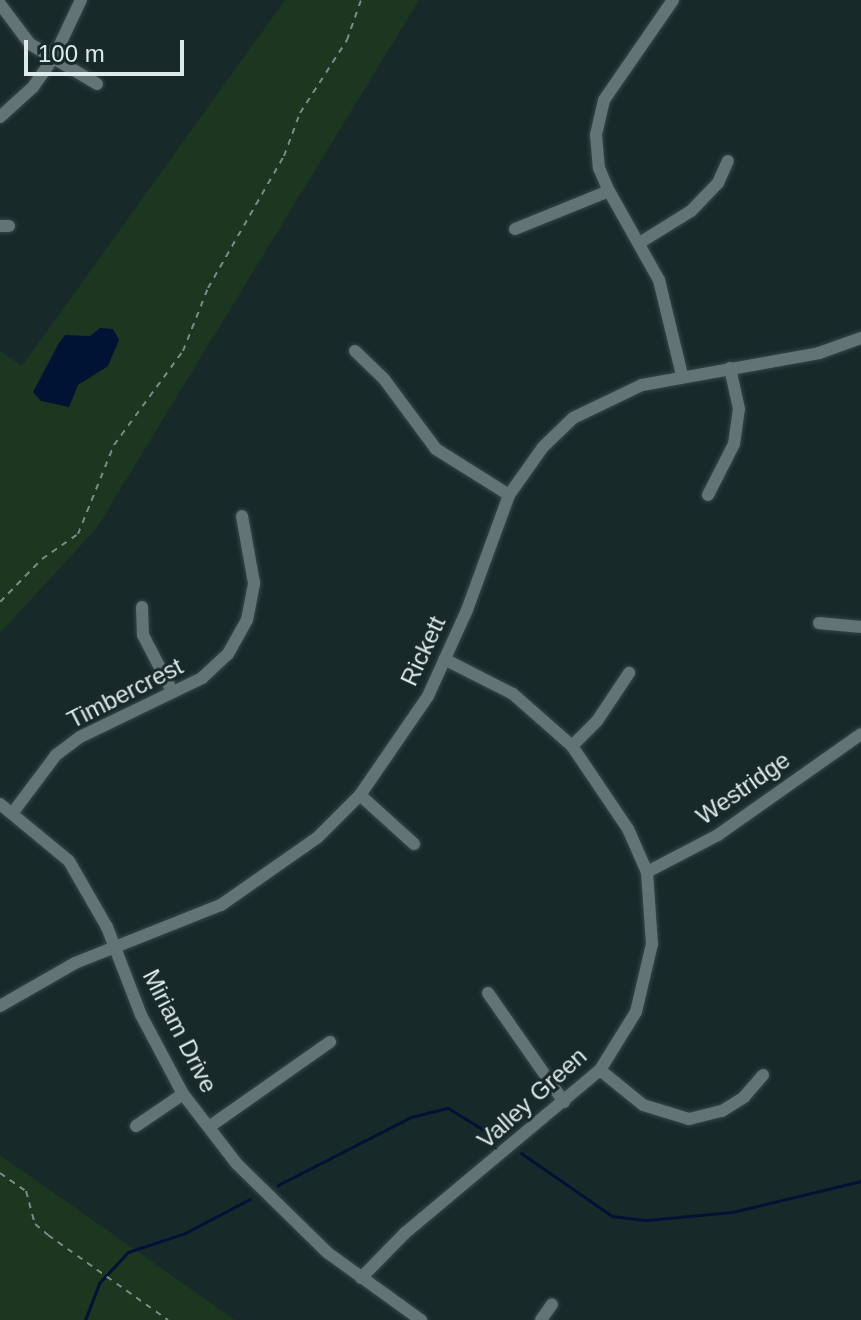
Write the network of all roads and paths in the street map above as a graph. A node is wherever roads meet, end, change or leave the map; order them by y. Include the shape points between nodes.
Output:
1 (81, 0) edge
2 (361, 0) edge
3 (673, 0) edge
4 (0, 4) edge
5 (54, 57) junction
6 (97, 84) dead end
7 (0, 117) edge
8 (728, 161) dead end
9 (609, 191) junction
10 (515, 229) dead end
11 (641, 242) junction
12 (861, 338) edge
13 (355, 351) dead end
14 (730, 368) junction
15 (682, 375) junction
16 (509, 495) junction
17 (708, 495) dead end
18 (242, 516) dead end
19 (0, 602) edge
20 (142, 607) dead end
21 (819, 623) dead end
22 (861, 627) edge
23 (444, 659) junction
24 (629, 673) dead end
25 (172, 691) junction
26 (861, 734) edge
27 (572, 746) junction
28 (360, 795) junction
29 (0, 804) edge
30 (14, 811) junction
31 (414, 844) dead end
32 (647, 872) junction
33 (116, 950) junction
34 (488, 993) dead end
35 (0, 1006) edge
36 (330, 1042) dead end
37 (600, 1070) junction
38 (763, 1075) dead end
39 (183, 1094) junction
40 (564, 1102) junction
41 (136, 1126) dead end
42 (209, 1127) junction
43 (0, 1173) edge
44 (361, 1278) junction
45 (552, 1304) dead end
46 (168, 1320) edge
47 (421, 1320) edge
48 (541, 1320) edge

1 - 5 street
2 - 19 path via 347,40 304,105 284,156 208,288 183,351 114,445 78,534 42,559
3 - 9 street via 604,100 596,135 599,168
4 - 5 street via 18,34
5 - 6 street
5 - 7 street via 33,87
8 - 11 street via 718,183 691,211
9 - 10 street
9 - 11 street
11 - 15 street via 672,319
12 - 14 street, Rickett via 819,353
13 - 16 street via 384,379 436,449
14 - 15 street, Rickett
14 - 17 street via 739,409 734,444
15 - 16 street, Rickett via 642,385 573,418 543,447
16 - 23 street, Rickett
18 - 25 street, Timbercrest via 254,583 247,620 228,654 202,678
20 - 25 street via 143,635
21 - 22 street
23 - 27 street, Valley Green via 513,694
23 - 28 street, Rickett via 428,696
24 - 27 street via 597,721
25 - 30 street, Timbercrest via 80,737 56,755
26 - 32 street, Westridge via 718,835
27 - 32 street, Valley Green via 628,829
28 - 31 street
28 - 33 street, Rickett via 318,837 221,905
29 - 30 street, Miriam Drive
30 - 33 street, Miriam Drive via 69,861
32 - 37 street, Valley Green via 652,944 648,977 636,1012
33 - 35 street, Rickett via 75,963
33 - 39 street, Miriam Drive via 141,1015
34 - 40 street
36 - 42 street
37 - 38 street via 643,1105 689,1119 722,1111
37 - 40 street, Valley Green
39 - 41 street
39 - 42 street, Miriam Drive
40 - 44 street, Valley Green via 405,1233
42 - 44 street, Miriam Drive via 273,1202
43 - 46 path via 26,1191 35,1224
44 - 47 street, Miriam Drive
45 - 48 street

